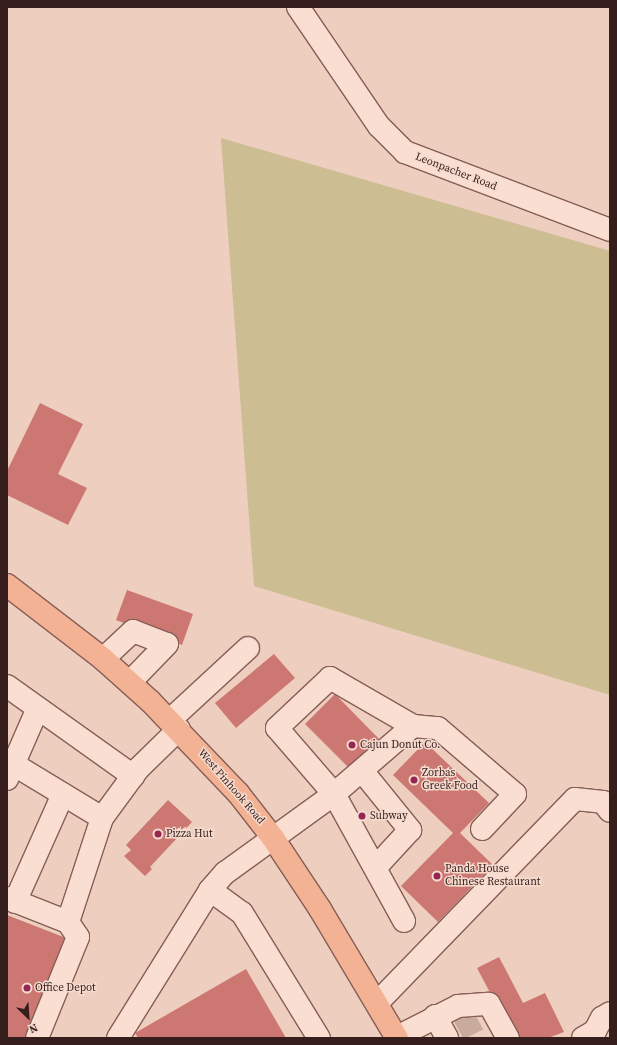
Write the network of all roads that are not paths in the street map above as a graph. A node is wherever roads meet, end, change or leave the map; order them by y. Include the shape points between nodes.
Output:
1 (298, 7) edge
2 (610, 230) edge
3 (7, 586) edge
4 (248, 648) dead end
5 (103, 659) junction
6 (130, 682) junction
7 (7, 686) edge
8 (38, 708) junction
9 (174, 724) junction
10 (413, 726) junction
11 (10, 771) edge
12 (363, 772) junction
13 (133, 776) junction
14 (63, 794) junction
15 (334, 794) junction
16 (610, 811) edge
17 (102, 818) junction
18 (482, 829) dead end
19 (273, 838) junction
20 (376, 867) junction
21 (210, 890) junction
22 (11, 900) edge
23 (404, 921) dead end
24 (68, 922) junction
25 (377, 1003) junction
26 (610, 1013) edge
27 (435, 1016) junction
28 (593, 1036) edge
29 (397, 1037) edge
30 (37, 1038) edge
31 (118, 1038) edge
32 (319, 1038) edge
33 (447, 1038) edge
34 (508, 1038) edge

1 - 2 street, Leonpacher Road via 379,126 405,152
3 - 5 main road, West Pinhook Road
4 - 9 street
5 - 6 main road, West Pinhook Road
5 - 6 street via 133,630 167,644
6 - 9 main road, West Pinhook Road
7 - 8 street
8 - 11 street
8 - 13 street
9 - 13 street
9 - 19 main road, West Pinhook Road
10 - 12 street
10 - 15 street via 330,678 277,728
10 - 18 street via 438,728 515,794
11 - 14 street
12 - 15 street
12 - 20 street via 410,830
13 - 17 street
14 - 17 street
14 - 22 street
15 - 19 street
15 - 20 street
16 - 25 street via 603,802 575,799
17 - 24 street
19 - 21 street via 225,873
19 - 25 main road, West Pinhook Road
20 - 23 street
21 - 31 street
21 - 32 street via 242,913
22 - 24 street
24 - 30 street via 78,936
25 - 29 main road, West Pinhook Road
26 - 28 street via 602,1018
27 - 29 street
27 - 33 street
27 - 34 street via 489,1004

